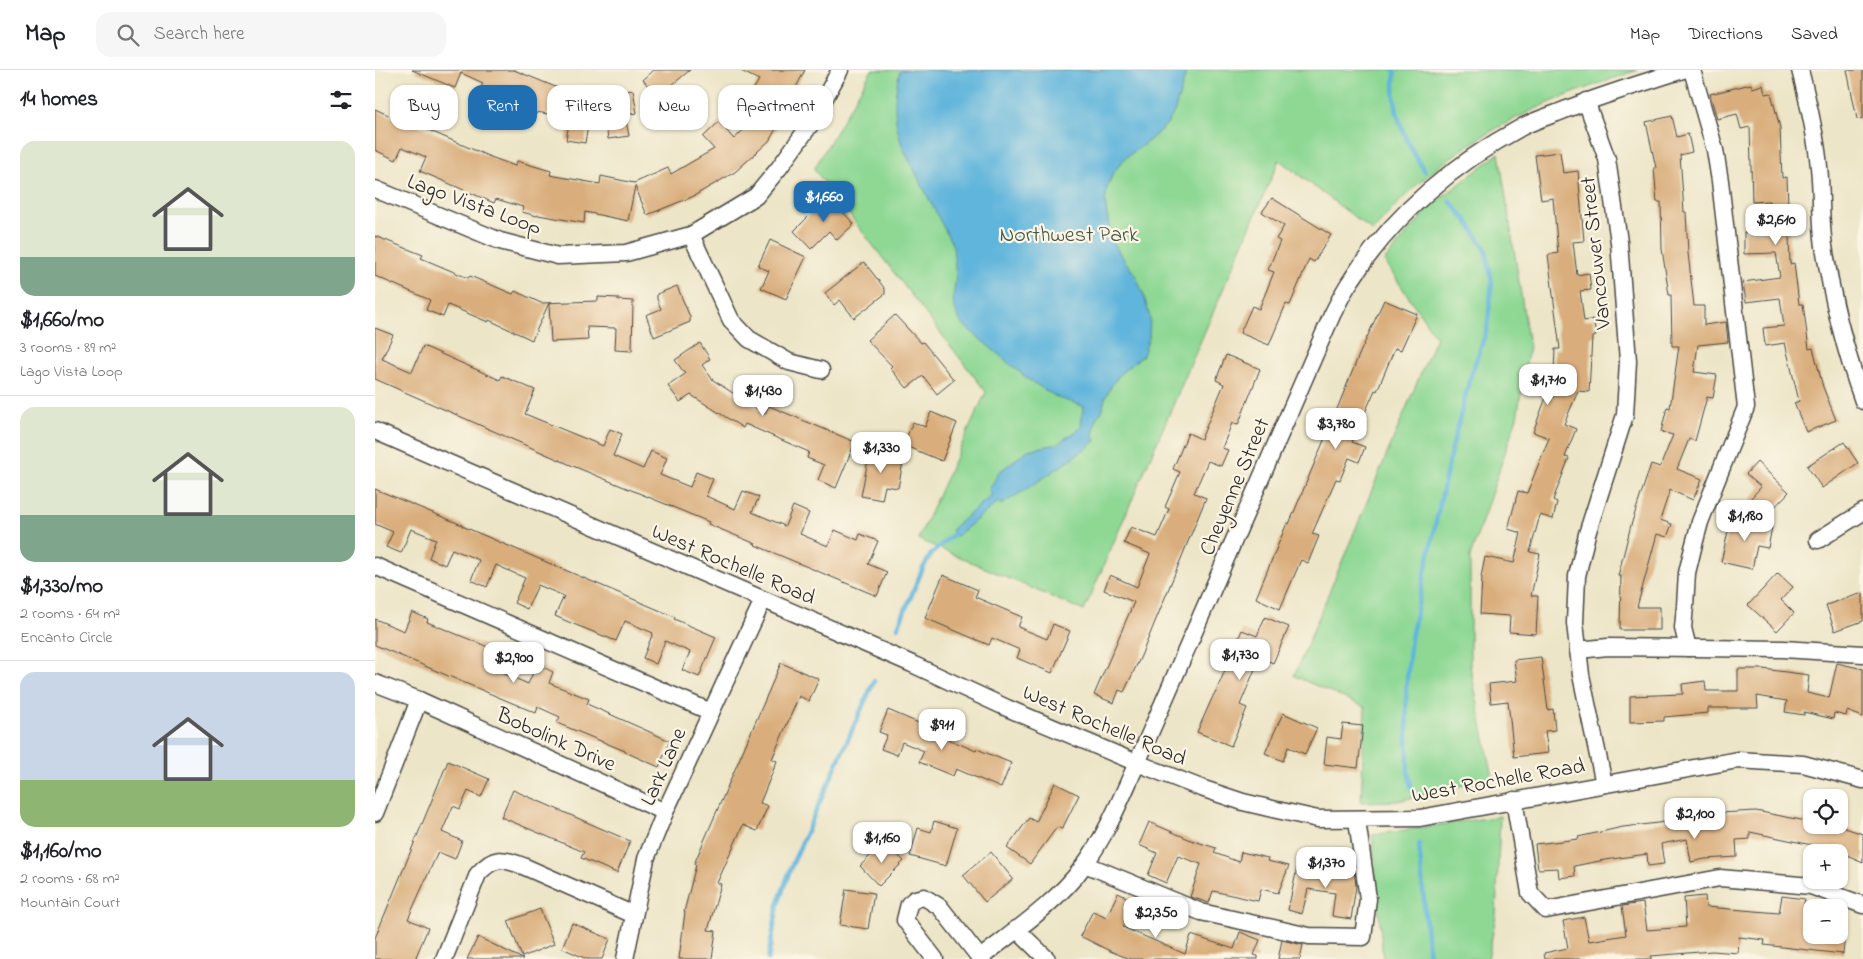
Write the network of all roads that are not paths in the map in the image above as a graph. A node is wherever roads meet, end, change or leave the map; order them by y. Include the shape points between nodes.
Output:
1 (840, 70) edge
2 (1683, 70) edge
3 (1692, 70) edge
4 (1800, 70) edge
5 (1586, 101) junction
6 (375, 189) edge
7 (691, 235) junction
8 (821, 370) dead end
9 (1863, 401) edge
10 (375, 431) edge
11 (1863, 512) edge
12 (1818, 540) dead end
13 (375, 566) edge
14 (763, 600) junction
15 (1688, 648) junction
16 (1578, 650) junction
17 (1863, 654) edge
18 (375, 683) edge
19 (419, 700) junction
20 (711, 712) junction
21 (1137, 763) junction
22 (1863, 780) edge
23 (1604, 784) junction
24 (1514, 800) junction
25 (376, 808) edge
26 (665, 812) junction
27 (1357, 820) junction
28 (1085, 864) junction
29 (1863, 905) edge
30 (634, 915) junction
31 (1016, 929) junction
32 (980, 958) edge
33 (444, 959) edge
34 (625, 959) edge
35 (935, 959) edge
36 (1047, 959) edge

1 - 7 street, Lago Vista Loop via 810,125 755,196
2 - 5 street, Cheyenne Street
3 - 15 street via 1715,150 1720,181 1746,408 1700,522 1693,548 1687,573 1683,628
4 - 9 street via 1819,166 1824,245 1831,284
5 - 16 street, Vancouver Street via 1607,160 1619,242 1628,361 1625,415 1577,576 1575,623
5 - 21 street, Cheyenne Street via 1523,127 1470,158 1405,211 1351,279 1332,315
6 - 7 street, Lago Vista Loop via 500,242 558,256 626,253
7 - 8 street via 731,320 749,339 789,362
10 - 14 street, West Rochelle Road
11 - 12 street
13 - 20 street
14 - 20 street, Lark Lane
14 - 21 street, West Rochelle Road
15 - 16 street
15 - 17 street via 1783,648
16 - 23 street, Vancouver Street
18 - 19 street, Bobolink Drive
19 - 25 street
19 - 26 street, Bobolink Drive
20 - 26 street, Lark Lane
21 - 27 street, West Rochelle Road via 1243,802 1318,819
21 - 28 street, Cheyenne Street via 1105,834
22 - 23 street, West Rochelle Road via 1803,764 1738,760
23 - 24 street, West Rochelle Road
24 - 27 street, West Rochelle Road via 1420,818
24 - 29 street via 1531,893 1546,910 1720,878 1811,886
26 - 30 street, Lark Lane via 646,859
27 - 28 street via 1368,899 1363,937 1309,936 1201,912
28 - 31 street, Cheyenne Street via 1055,898
30 - 33 street via 506,859 495,860 478,874
30 - 34 street, Lark Lane
31 - 32 street, Cheyenne Street
31 - 36 street
32 - 35 street via 940,907 923,897 915,899 909,904 905,920

